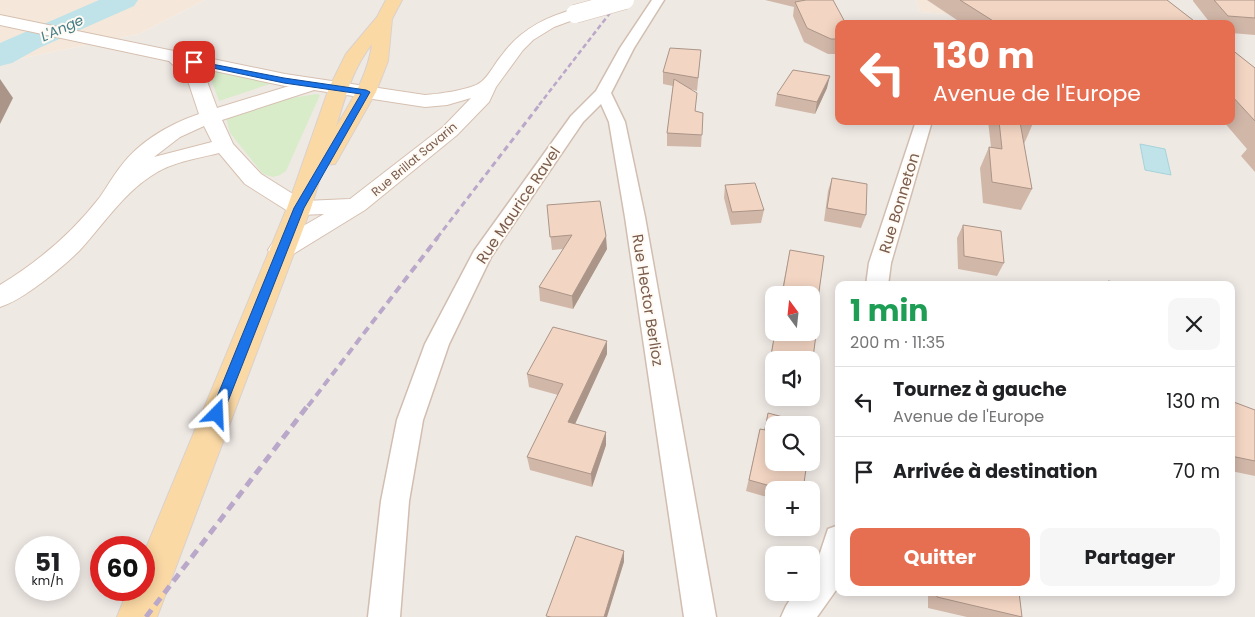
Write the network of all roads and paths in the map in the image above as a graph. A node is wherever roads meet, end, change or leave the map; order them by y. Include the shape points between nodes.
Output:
1 (394, 0) edge
2 (625, 0) edge
3 (658, 0) edge
4 (384, 19) junction
5 (8, 22) edge
6 (177, 59) junction
7 (349, 64) junction
8 (313, 84) junction
9 (487, 87) junction
10 (338, 88) junction
11 (366, 92) junction
12 (603, 93) junction
13 (210, 116) junction
14 (923, 125) edge
15 (224, 146) junction
16 (111, 197) junction
17 (357, 205) junction
18 (299, 208) junction
19 (281, 250) junction
20 (878, 281) edge
21 (0, 297) edge
22 (835, 553) edge
23 (137, 617) edge
24 (384, 617) edge
25 (700, 617) edge
26 (797, 617) edge

1 - 4 main road
2 - 9 main road, Rue Brillat Savarin, bridge via 575,14 527,36
3 - 12 street
4 - 7 main road
4 - 11 main road via 378,61
5 - 6 main road, Rue Brillat Savarin
6 - 8 main road, Rue Brillat Savarin
6 - 13 main road via 196,76
7 - 8 main road
7 - 10 main road
8 - 10 main road, Rue Brillat Savarin
8 - 13 main road
9 - 11 main road, Rue Brillat Savarin via 447,99 425,101
9 - 17 main road, Rue Brillat Savarin via 482,98 450,131
10 - 11 main road, Rue Brillat Savarin
10 - 18 main road
11 - 18 main road
12 - 24 street, Rue Maurice Ravel via 577,119 480,256 437,344 410,420 394,502
12 - 25 street, Rue Hector Berlioz via 617,122 635,217
13 - 15 main road
13 - 16 main road via 184,127 150,148 120,180
14 - 20 street, Rue Bonneton via 880,263
15 - 16 main road via 156,164
15 - 18 main road via 253,179
16 - 21 main road via 71,244 21,285
17 - 18 main road, Rue Brillat Savarin
17 - 19 main road, Rue Brillat Savarin
18 - 19 main road
19 - 23 main road
22 - 26 street via 829,573

